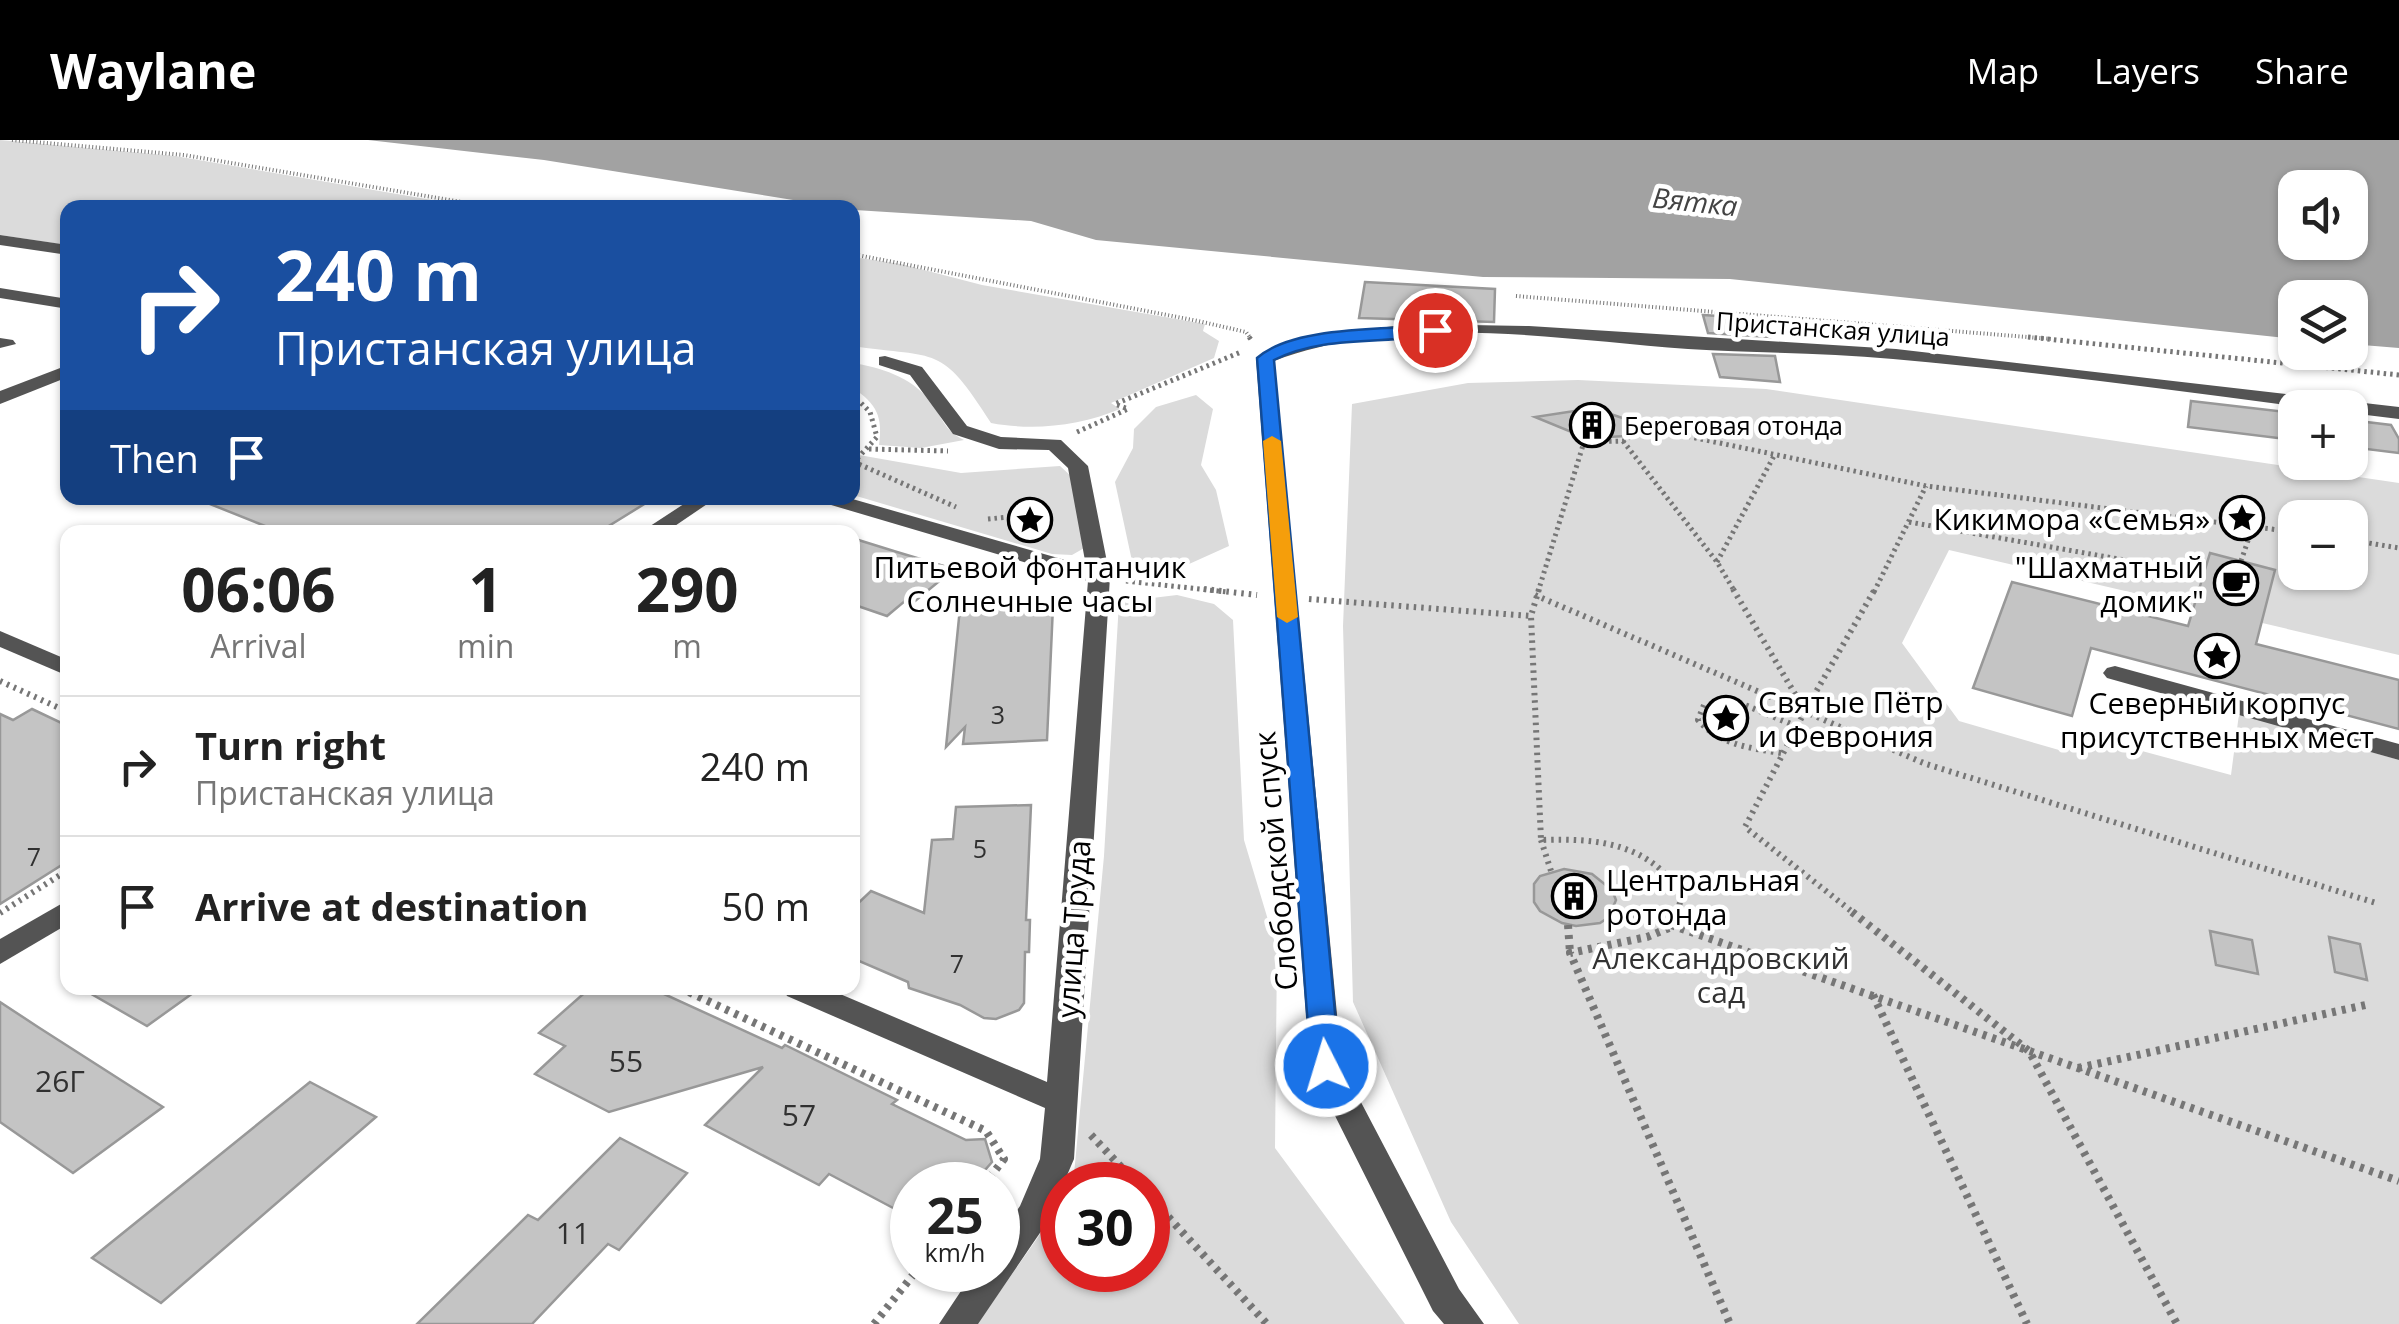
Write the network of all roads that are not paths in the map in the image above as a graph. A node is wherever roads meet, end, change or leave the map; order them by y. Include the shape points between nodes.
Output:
1 (0, 240) edge
2 (60, 249) edge
3 (0, 293) edge
4 (60, 303) edge
5 (1256, 346) joint
6 (885, 361) dead end
7 (60, 373) edge
8 (0, 398) edge
9 (2399, 413) edge
10 (695, 505) edge
11 (852, 505) edge
12 (663, 525) edge
13 (1099, 577) junction
14 (0, 638) edge
15 (60, 664) edge
16 (2115, 673) dead end
17 (2399, 752) edge
18 (60, 915) edge
19 (0, 953) edge
20 (814, 995) edge
21 (1060, 1101) junction
22 (1020, 1234) edge
23 (980, 1292) edge
24 (958, 1324) edge
25 (1466, 1324) edge

1 - 2 street
3 - 4 street
5 - 9 street, Пристанская улица via 1435,330 1546,333 1894,354
5 - 25 street, Слободской спуск via 1326,1066 1446,1300
6 - 13 street, улица Труда via 916,372 960,430 998,443 1054,444 1078,466
7 - 8 street
10 - 12 street
11 - 13 street
13 - 21 street, улица Труда
14 - 15 street
16 - 17 street
18 - 19 street
20 - 21 street
21 - 22 street, улица Труда via 1056,1159
23 - 24 street, улица Труда

